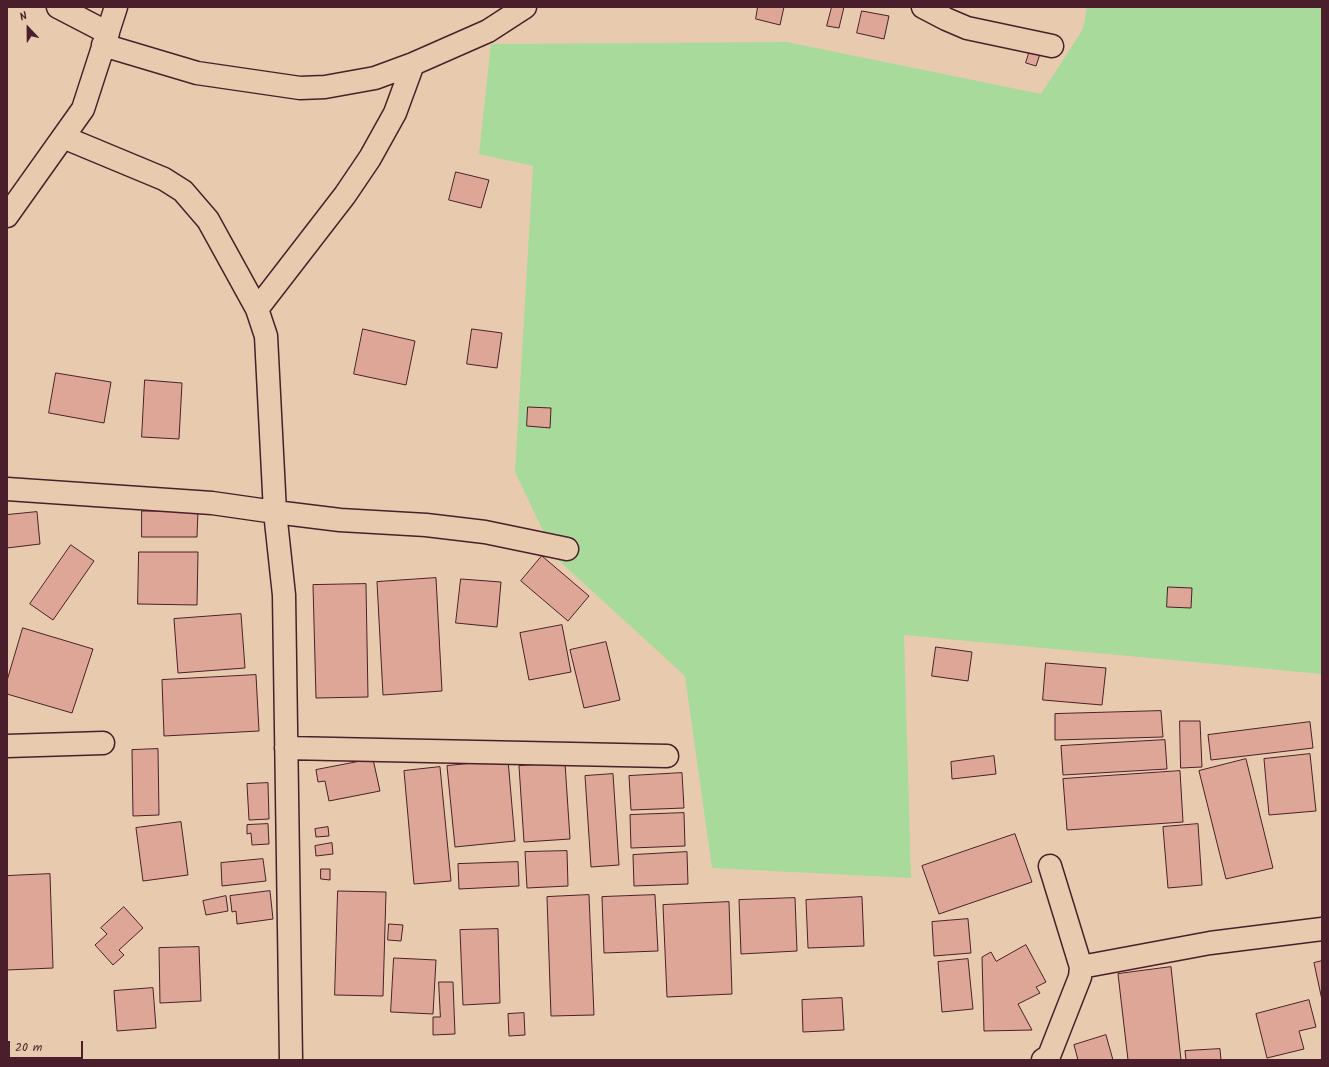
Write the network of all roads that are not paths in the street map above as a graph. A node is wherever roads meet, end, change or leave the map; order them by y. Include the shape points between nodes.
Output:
1 (58, 7) edge
2 (116, 7) edge
3 (525, 7) edge
4 (924, 7) edge
5 (105, 39) junction
6 (1052, 46) dead end
7 (413, 64) junction
8 (63, 137) junction
9 (7, 216) edge
10 (257, 309) junction
11 (7, 489) edge
12 (275, 512) junction
13 (567, 549) dead end
14 (104, 743) dead end
15 (7, 746) edge
16 (286, 748) junction
17 (667, 756) dead end
18 (1050, 866) dead end
19 (1322, 929) edge
20 (1081, 967) junction
21 (291, 1060) edge
22 (1043, 1060) edge

1 - 5 street
2 - 5 street
3 - 7 street via 488,31
4 - 6 street via 967,28
5 - 7 street via 197,73 300,88 325,87 375,78
5 - 8 street via 83,109
7 - 10 street via 395,113 367,164
8 - 9 street
8 - 10 street via 164,179 183,191 208,220
10 - 12 street via 266,336
11 - 12 street via 212,503
12 - 13 street via 485,532
12 - 16 street via 284,595
14 - 15 street
16 - 17 street
16 - 21 street
18 - 20 street
19 - 20 street via 1210,943
20 - 22 street via 1080,977 1049,1056

